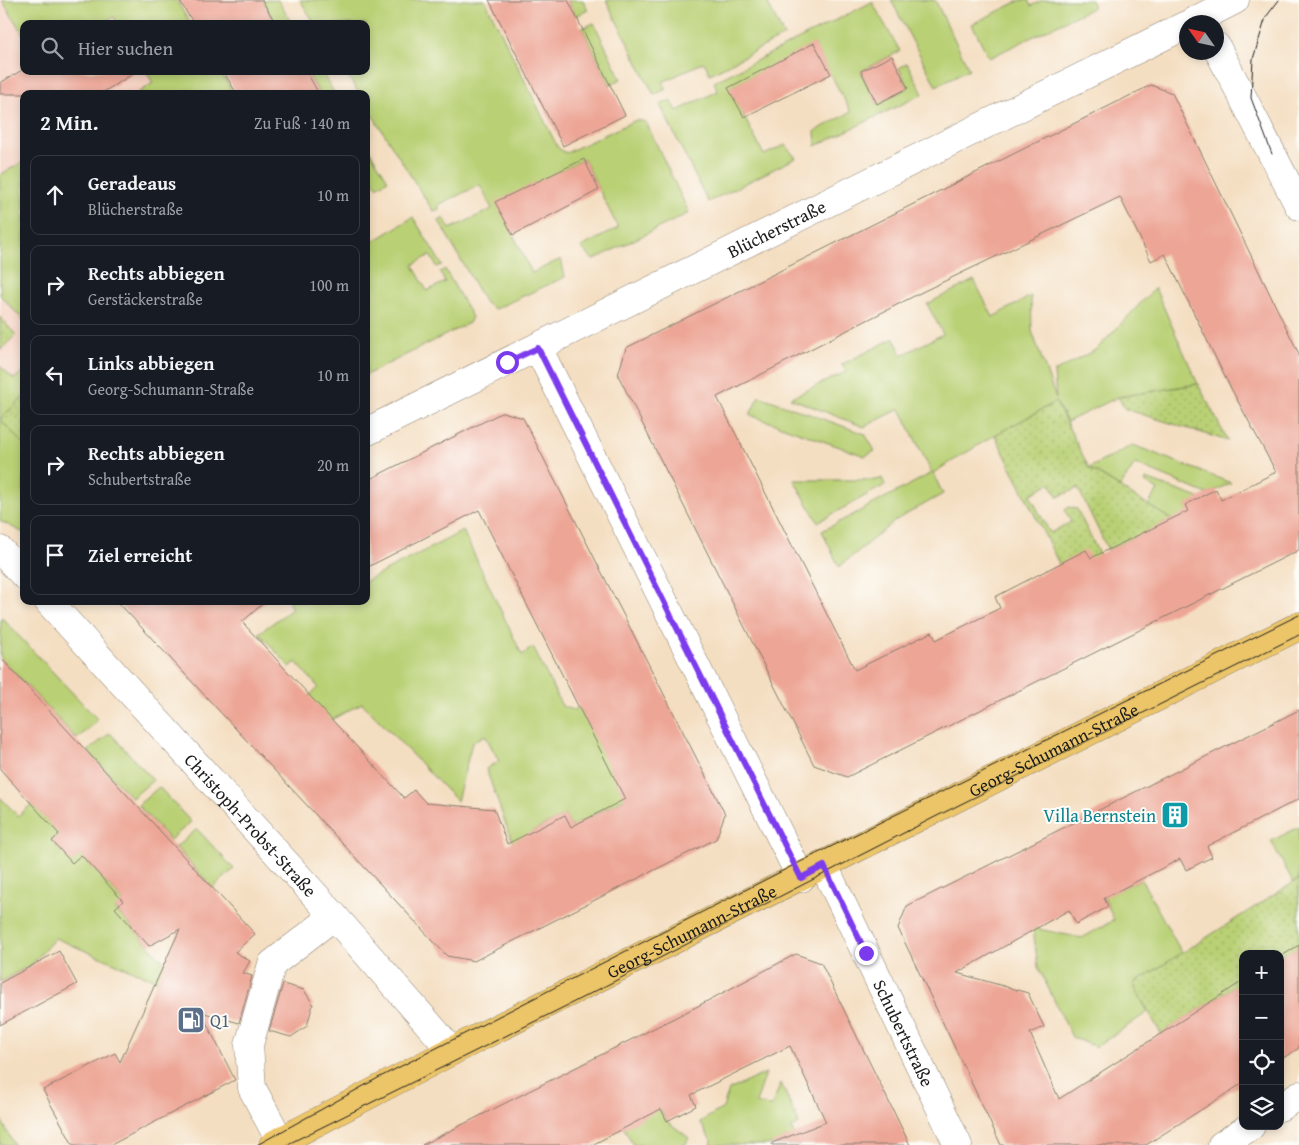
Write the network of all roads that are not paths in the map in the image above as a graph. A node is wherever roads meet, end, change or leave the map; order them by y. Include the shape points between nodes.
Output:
1 (1235, 0) edge
2 (1208, 15) edge
3 (1179, 30) edge
4 (1223, 60) edge
5 (1299, 206) edge
6 (538, 348) junction
7 (370, 430) edge
8 (0, 550) edge
9 (20, 571) edge
10 (52, 605) edge
11 (1299, 626) edge
12 (812, 872) junction
13 (334, 916) junction
14 (452, 1051) junction
15 (1299, 1095) edge
16 (1284, 1105) edge
17 (1245, 1130) edge
18 (276, 1143) edge
19 (958, 1145) edge
20 (1222, 1145) edge

1 - 2 street, Blücherstraße
3 - 6 street, Blücherstraße
4 - 5 street
6 - 7 street, Blücherstraße
6 - 12 street, Schubertstraße
8 - 9 street
10 - 13 street, Christoph-Probst-Straße
11 - 12 main road, Georg-Schumann-Straße
12 - 14 main road, Georg-Schumann-Straße
12 - 19 street, Schubertstraße
13 - 14 street, Christoph-Probst-Straße
13 - 18 street via 272,964 249,1045 252,1088
14 - 18 main road, Georg-Schumann-Straße
15 - 16 street
17 - 20 street

